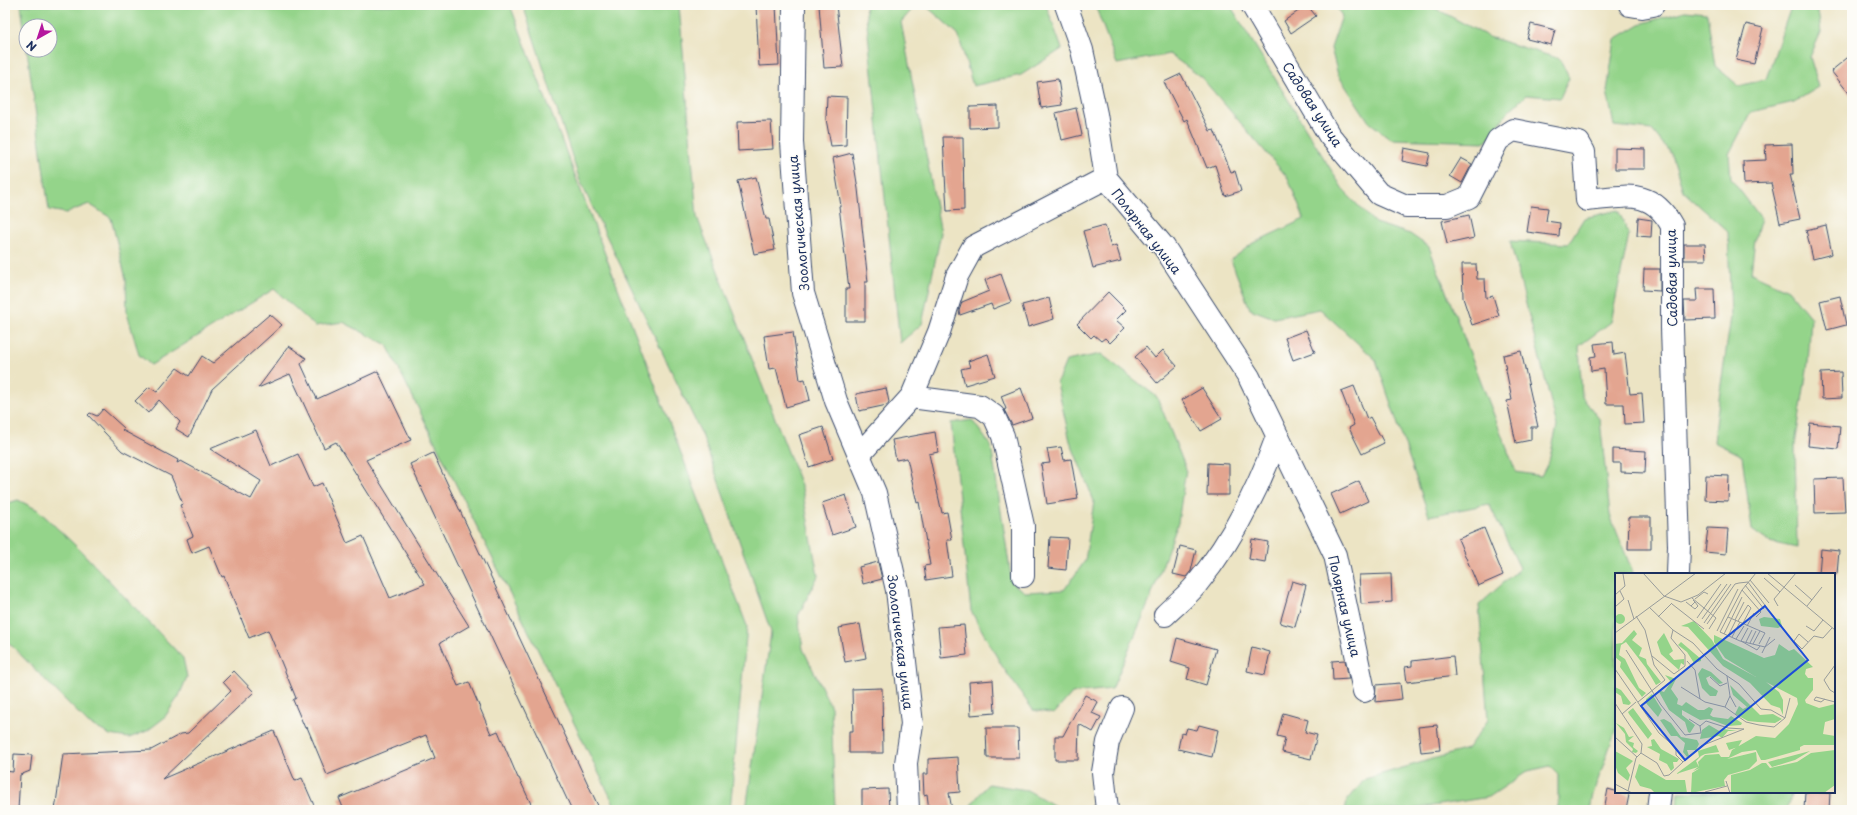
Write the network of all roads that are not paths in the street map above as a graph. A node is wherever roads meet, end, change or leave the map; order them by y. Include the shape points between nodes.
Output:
1 (794, 5) edge
2 (1066, 5) edge
3 (1252, 5) edge
4 (1630, 5) edge
5 (1653, 5) edge
6 (1106, 178) junction
7 (911, 397) junction
8 (1277, 437) junction
9 (859, 455) junction
10 (1678, 573) edge
11 (1023, 576) dead end
12 (1165, 615) dead end
13 (1364, 691) dead end
14 (1122, 708) dead end
15 (1660, 793) edge
16 (908, 810) edge
17 (1107, 810) edge
18 (1658, 810) edge

1 - 9 street, Зоологическая улица via 792,142 803,293 836,401
2 - 6 street, Полярная улица via 1082,50
3 - 10 street, Садовая улица via 1330,135 1379,194 1406,206 1447,206 1469,197 1498,140 1513,130 1579,143 1584,152 1587,200 1637,196 1653,202 1665,213 1672,226
4 - 5 street
6 - 7 street via 973,248 957,276 939,332
6 - 8 street, Полярная улица via 1168,254 1249,377
7 - 9 street
7 - 11 street via 980,406 994,416 1003,436 1023,526
8 - 12 street via 1264,474 1231,537 1195,586
8 - 13 street, Полярная улица via 1335,556
9 - 16 street, Зоологическая улица via 875,493 897,590 912,724 906,763
14 - 17 street via 1108,742 1103,772
15 - 18 street

